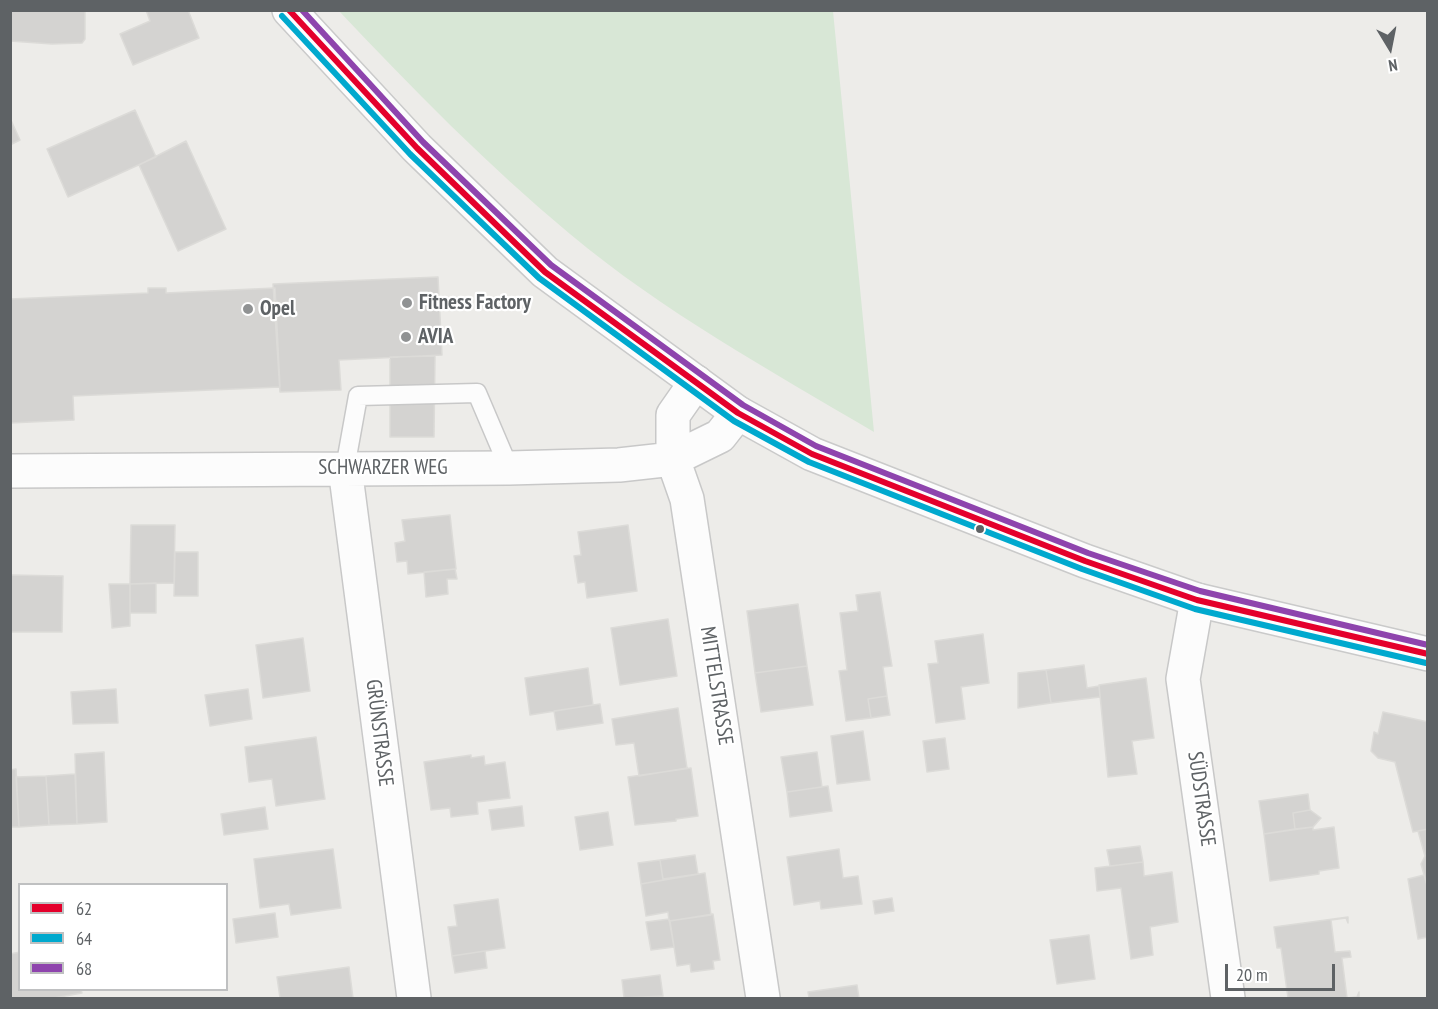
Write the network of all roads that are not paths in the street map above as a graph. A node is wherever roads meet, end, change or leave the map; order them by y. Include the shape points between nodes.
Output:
1 (289, 10) edge
2 (696, 382) junction
3 (738, 412) junction
4 (672, 459) junction
5 (345, 468) junction
6 (509, 468) junction
7 (10, 471) edge
8 (1197, 600) junction
9 (1428, 654) edge
10 (414, 999) edge
11 (763, 999) edge
12 (1228, 999) edge

1 - 2 street via 417,148 545,272
2 - 3 street
2 - 4 street, MITTELSTRASSE via 673,415
3 - 4 street, SCHWARZER WEG via 720,436
3 - 8 street via 812,454 1020,537
4 - 6 street, SCHWARZER WEG via 619,465
4 - 11 street, MITTELSTRASSE via 687,499
5 - 6 street, SCHWARZER WEG
5 - 6 lane via 358,396 477,393
5 - 7 street, SCHWARZER WEG
5 - 10 street, GRÜNSTRASSE
8 - 9 street
8 - 12 street, SÜDSTRASSE via 1183,679

